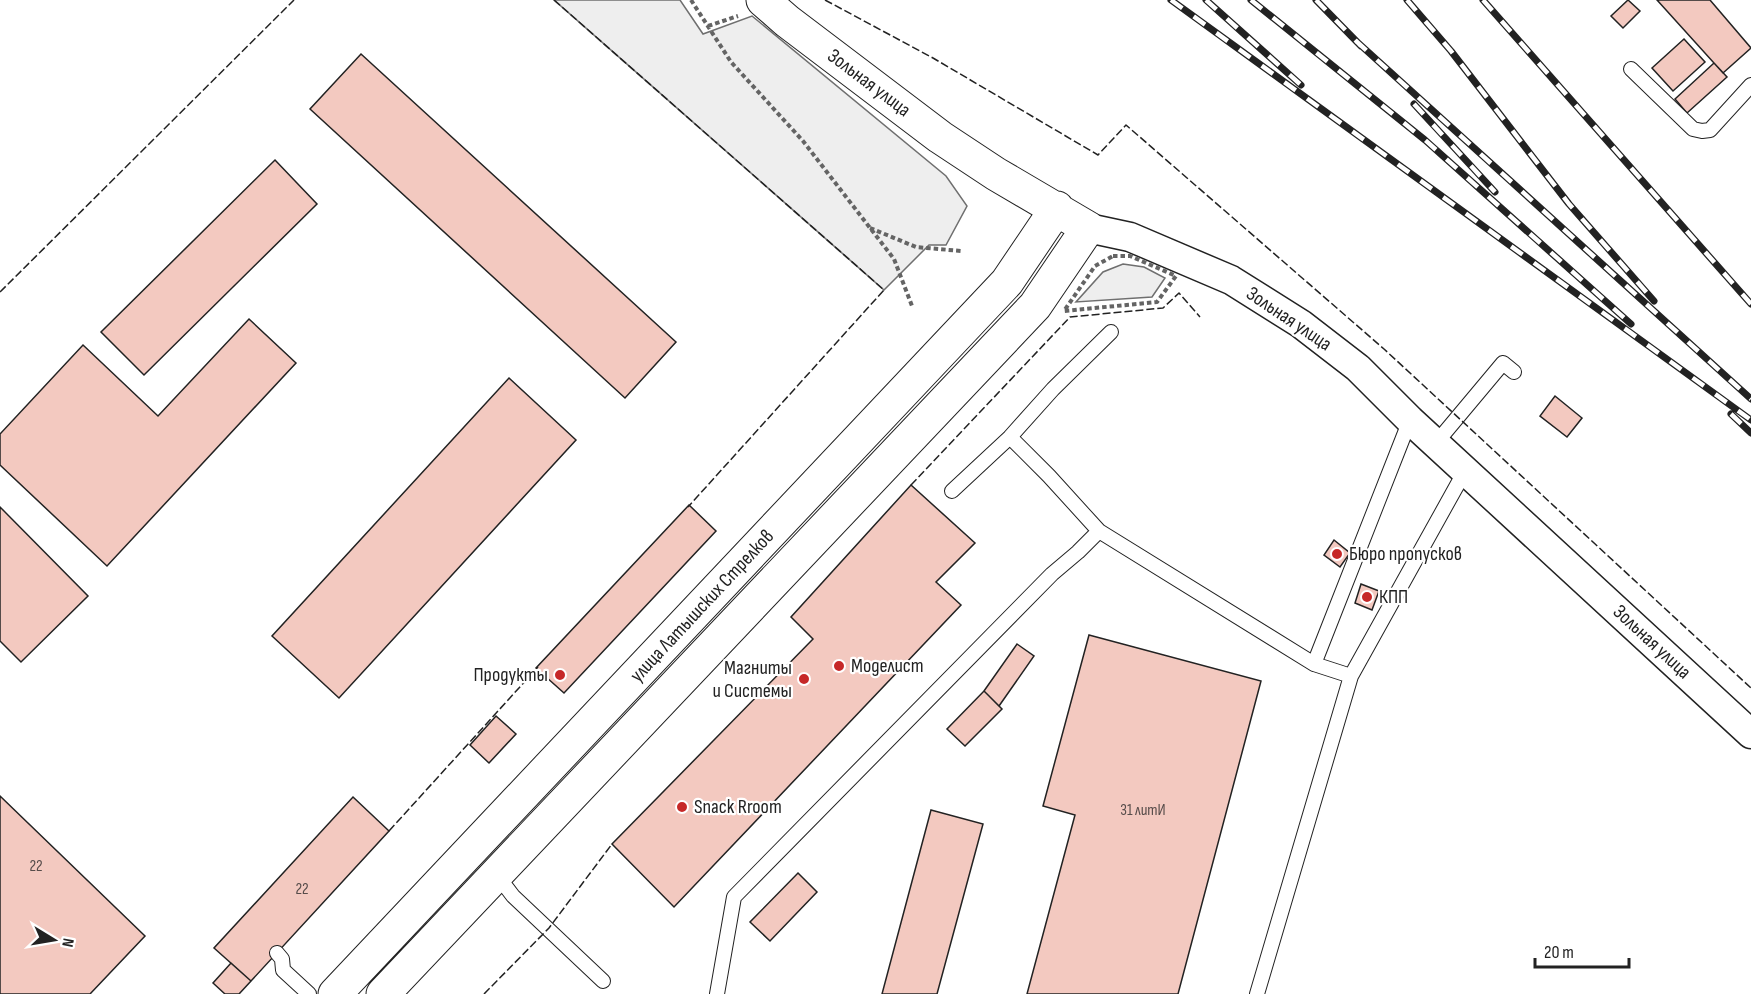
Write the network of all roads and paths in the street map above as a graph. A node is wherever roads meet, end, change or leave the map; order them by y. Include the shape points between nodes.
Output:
1 (691, 0) edge
2 (763, 0) edge
3 (1631, 69) dead end
4 (1751, 85) edge
5 (1057, 208) junction
6 (870, 228) junction
7 (1088, 228) junction
8 (961, 251) dead end
9 (1176, 276) joint
10 (912, 306) dead end
11 (1111, 332) dead end
12 (1514, 372) dead end
13 (1410, 420) junction
14 (1010, 437) junction
15 (1436, 443) junction
16 (1466, 471) junction
17 (952, 491) dead end
18 (1099, 531) junction
19 (1314, 664) junction
20 (1352, 676) junction
21 (1751, 734) edge
22 (497, 875) junction
23 (277, 953) dead end
24 (603, 981) dead end
25 (309, 994) edge
26 (335, 994) edge
27 (383, 994) edge
28 (717, 994) edge
29 (1257, 994) edge

1 - 6 path via 731,62 803,141
2 - 5 street, Зольная улица via 940,137
3 - 4 lane via 1693,129 1702,131 1710,130
5 - 7 street, Зольная улица
5 - 26 street, улица Латышских Стрелков via 1007,282
6 - 8 path via 916,247
6 - 10 path via 894,259
7 - 13 street, Зольная улица via 1130,237 1231,280 1301,324 1358,368
7 - 22 street, улица Латышских Стрелков via 1035,306
9 - 9 path via 1130,256 1113,256 1095,267 1064,311 1157,302
11 - 14 lane
12 - 15 lane via 1503,363
13 - 15 street, Зольная улица
13 - 19 lane
14 - 17 lane
14 - 18 lane
15 - 16 street, Зольная улица
16 - 20 lane
16 - 21 street, Зольная улица
18 - 19 lane
18 - 28 lane via 734,897
19 - 20 lane
20 - 29 lane
22 - 24 lane via 513,896
22 - 27 street, улица Латышских Стрелков
23 - 25 lane via 283,970

